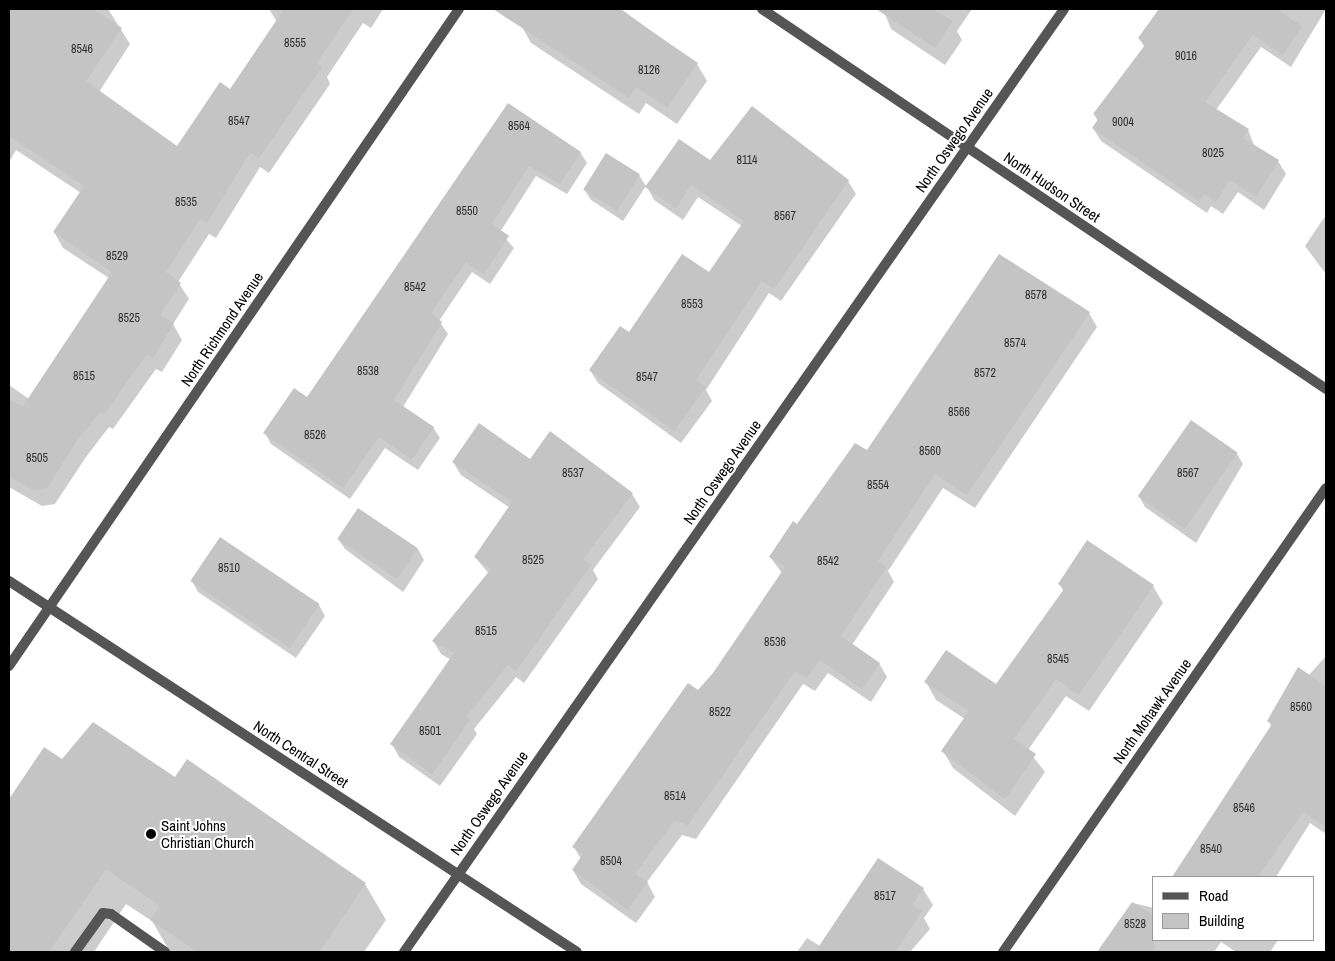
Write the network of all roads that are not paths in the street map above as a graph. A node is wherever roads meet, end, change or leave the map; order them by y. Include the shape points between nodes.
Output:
1 (459, 9) edge
2 (762, 9) edge
3 (1064, 9) edge
4 (967, 148) junction
5 (1326, 389) edge
6 (1326, 488) edge
7 (9, 581) edge
8 (50, 607) junction
9 (9, 666) edge
10 (458, 874) junction
11 (75, 952) edge
12 (165, 952) edge
13 (404, 952) edge
14 (577, 952) edge
15 (1003, 952) edge

1 - 8 street, North Richmond Avenue
2 - 4 street, North Hudson Street
3 - 4 street, North Oswego Avenue
4 - 5 street, North Hudson Street
4 - 10 street, North Oswego Avenue
6 - 15 street, North Mohawk Avenue
7 - 8 street, North Central Street
8 - 9 street, North Richmond Avenue
8 - 10 street, North Central Street
10 - 13 street, North Oswego Avenue
10 - 14 street, North Central Street
11 - 12 street via 103,913 111,914

